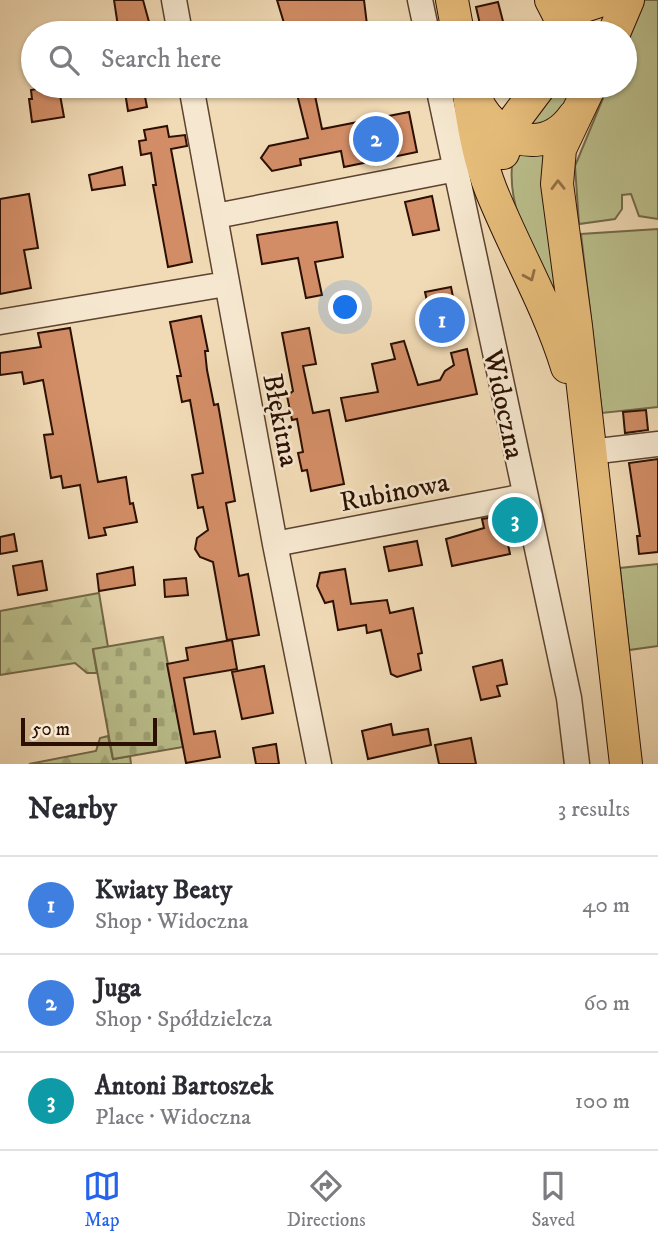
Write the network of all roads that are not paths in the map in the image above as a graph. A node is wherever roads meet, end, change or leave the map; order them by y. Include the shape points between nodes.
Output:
1 (174, 0) edge
2 (420, 0) edge
3 (452, 0) edge
4 (551, 0) edge
5 (558, 0) edge
6 (604, 0) edge
7 (628, 0) edge
8 (178, 21) edge
9 (424, 21) edge
10 (456, 21) edge
11 (562, 21) edge
12 (589, 21) edge
13 (619, 21) edge
14 (193, 98) edge
15 (441, 98) edge
16 (472, 98) edge
17 (475, 98) edge
18 (531, 98) edge
19 (581, 98) edge
20 (581, 98) edge
21 (508, 135) junction
22 (456, 169) junction
23 (502, 214) junction
24 (216, 216) junction
25 (226, 284) junction
26 (0, 322) edge
27 (642, 440) edge
28 (589, 445) junction
29 (525, 496) junction
30 (275, 544) junction
31 (319, 764) edge
32 (577, 764) edge
33 (626, 764) edge

1 - 8 street
2 - 9 street
3 - 10 main road
4 - 11 main road
5 - 6 main road via 584,6
6 - 12 main road
7 - 13 main road
14 - 24 street, Błękitna
15 - 22 street, Widoczna
16 - 23 main road via 482,163
17 - 21 main road via 484,117
18 - 21 main road
19 - 21 main road via 563,128 542,139
28 -> 20 main road via 556,184 560,149
21 - 23 main road via 503,150
22 - 24 street
22 - 29 street, Widoczna
23 -> 28 main road via 556,333
24 - 25 street, Błękitna
25 - 26 street
25 - 30 street, Błękitna
27 - 28 street
28 - 33 main road
29 - 30 street, Rubinowa
29 - 32 street, Widoczna via 569,698
30 - 31 street, Błękitna

